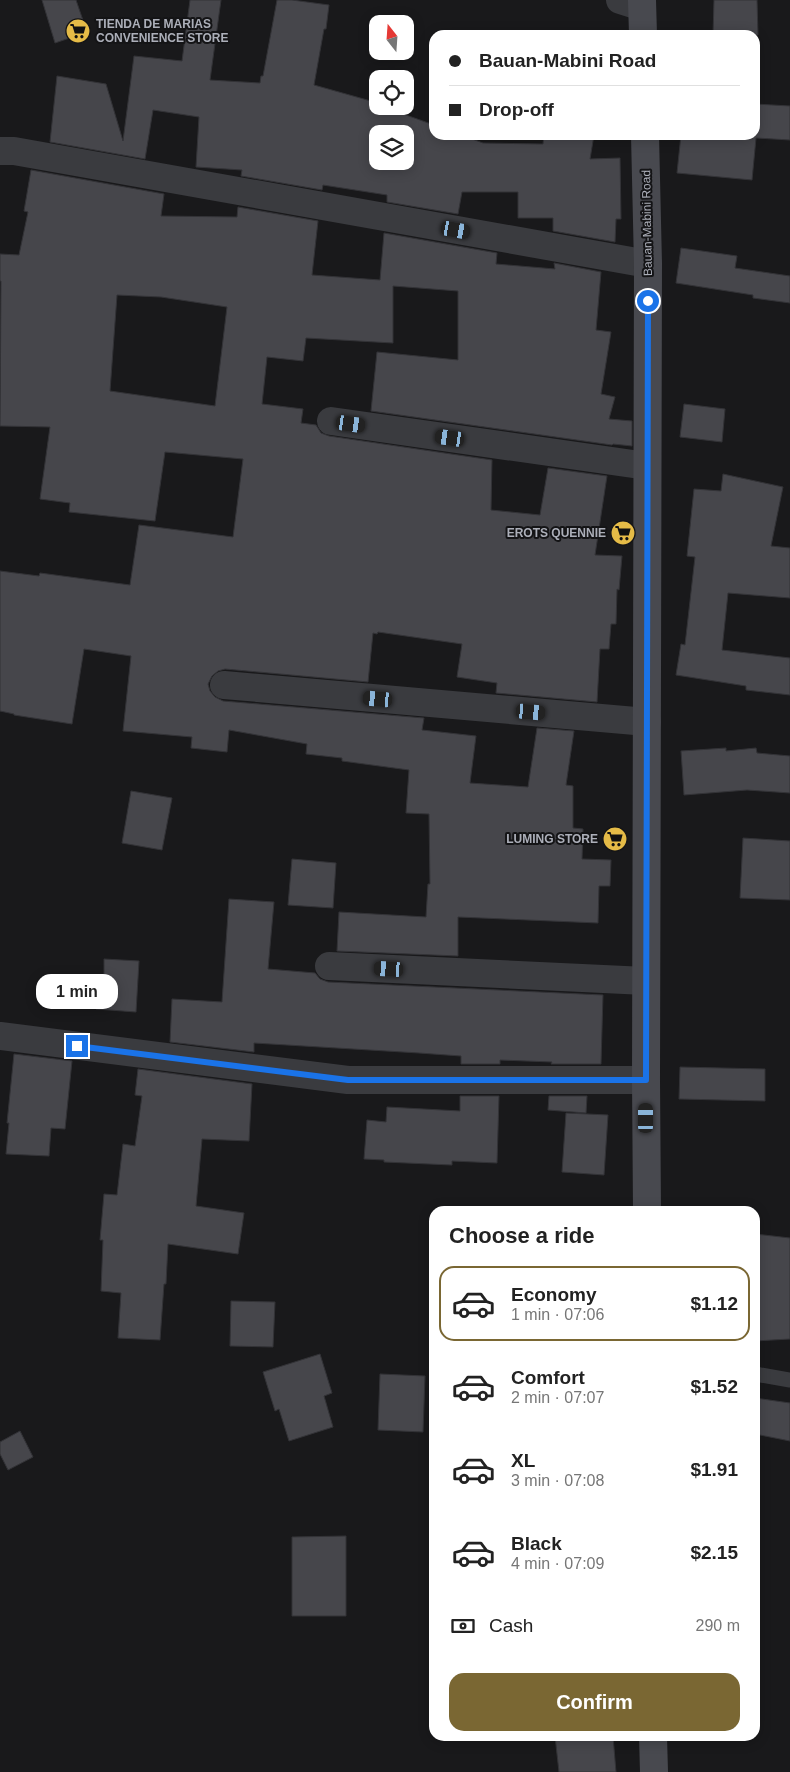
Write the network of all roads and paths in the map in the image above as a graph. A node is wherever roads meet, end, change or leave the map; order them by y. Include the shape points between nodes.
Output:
1 (635, 2) edge
2 (642, 30) edge
3 (645, 140) edge
4 (0, 151) edge
5 (648, 264) junction
6 (331, 421) dead end
7 (647, 466) junction
8 (224, 685) dead end
9 (647, 722) junction
10 (329, 966) dead end
11 (646, 981) junction
12 (0, 1036) edge
13 (646, 1080) junction
14 (647, 1206) edge
15 (760, 1375) edge
16 (790, 1380) edge
17 (653, 1741) edge
18 (654, 1772) edge

1 - 2 main road
3 - 5 main road, Bauan-Mabini Road
4 - 5 street
5 - 7 main road, Bauan-Mabini Road
6 - 7 street
7 - 9 main road, Bauan-Mabini Road
8 - 9 street
9 - 11 main road, Bauan-Mabini Road
10 - 11 street
11 - 13 main road, Bauan-Mabini Road
12 - 13 street via 348,1080
13 - 14 main road, Bauan-Mabini Road
15 - 16 lane
17 - 18 main road

